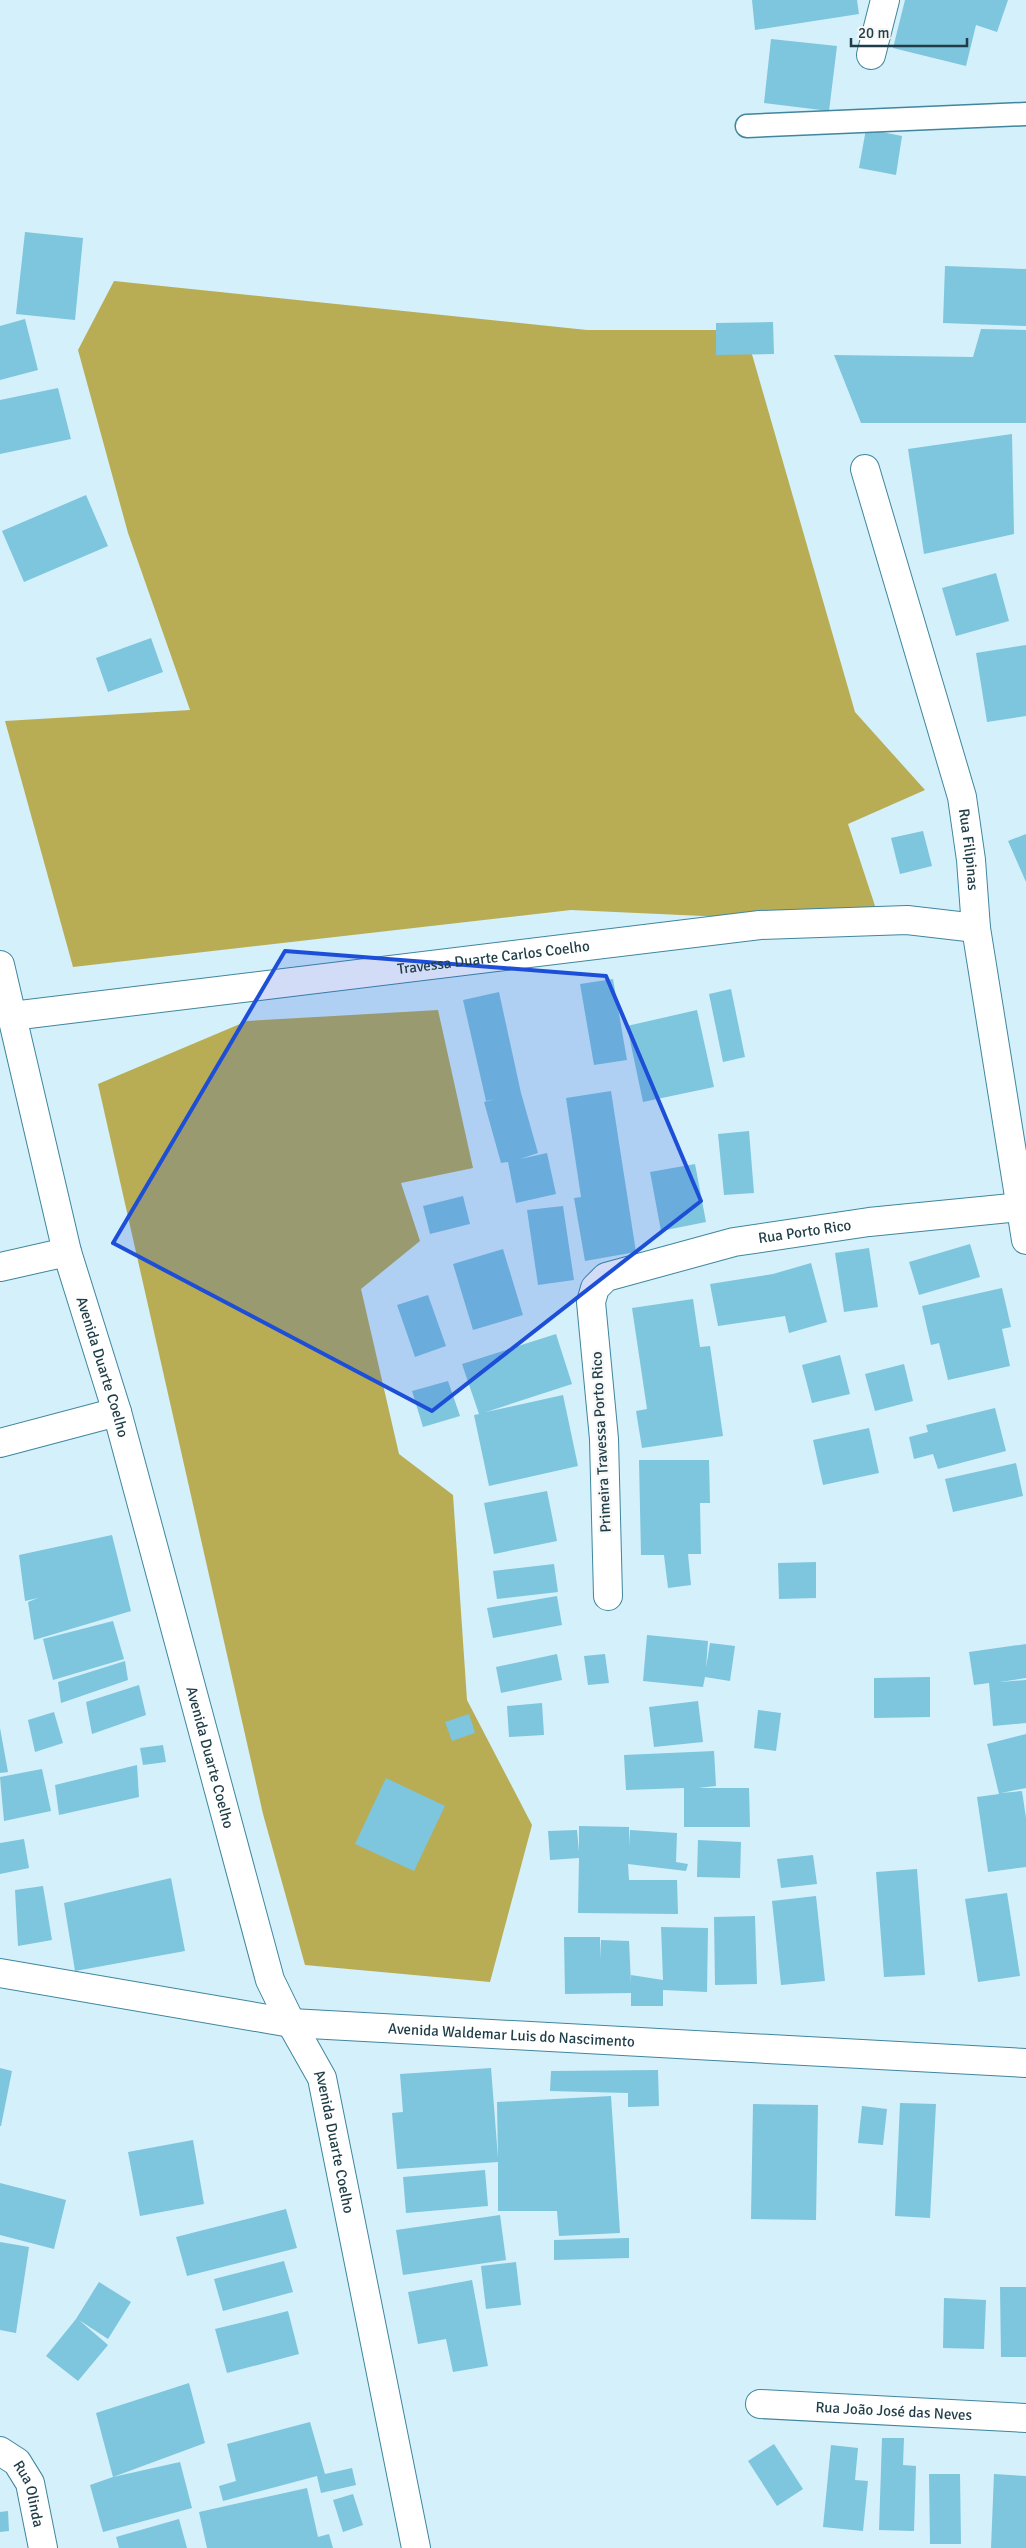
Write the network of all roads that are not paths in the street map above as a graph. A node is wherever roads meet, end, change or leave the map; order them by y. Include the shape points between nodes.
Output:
1 (885, 0) edge
2 (871, 55) dead end
3 (1026, 114) edge
4 (747, 126) dead end
5 (865, 469) dead end
6 (976, 928) junction
7 (0, 965) edge
8 (12, 1016) junction
9 (1021, 1207) junction
10 (1026, 1240) edge
11 (67, 1252) junction
12 (0, 1267) edge
13 (595, 1288) joint
14 (117, 1412) junction
15 (0, 1443) edge
16 (608, 1596) dead end
17 (0, 1973) edge
18 (291, 2023) junction
19 (1026, 2063) edge
20 (760, 2404) dead end
21 (1026, 2418) edge
22 (0, 2451) edge
23 (43, 2548) edge
24 (416, 2548) edge

1 - 2 street
3 - 4 lane
5 - 6 street, Rua Filipinas via 962,797
6 - 8 street, Travessa Duarte Carlos Coelho via 907,920 760,924
6 - 9 street, Rua Filipinas
7 - 8 street, Avenida Duarte Coelho
8 - 11 street, Avenida Duarte Coelho
9 - 10 street, Rua Filipinas
9 - 13 street, Rua Porto Rico via 869,1222 734,1242 606,1278
11 - 12 street
11 - 14 street, Avenida Duarte Coelho
13 - 16 street, Primeira Travessa Porto Rico via 591,1302 604,1439
14 - 15 street
14 - 18 street, Avenida Duarte Coelho via 270,1980
17 - 18 street, Avenida Waldemar Luis do Nascimento
18 - 19 street, Avenida Waldemar Luis do Nascimento
18 - 24 street, Avenida Duarte Coelho via 322,2078
20 - 21 street, Rua João José das Neves
22 - 23 street, Rua Olinda via 17,2462 30,2483

